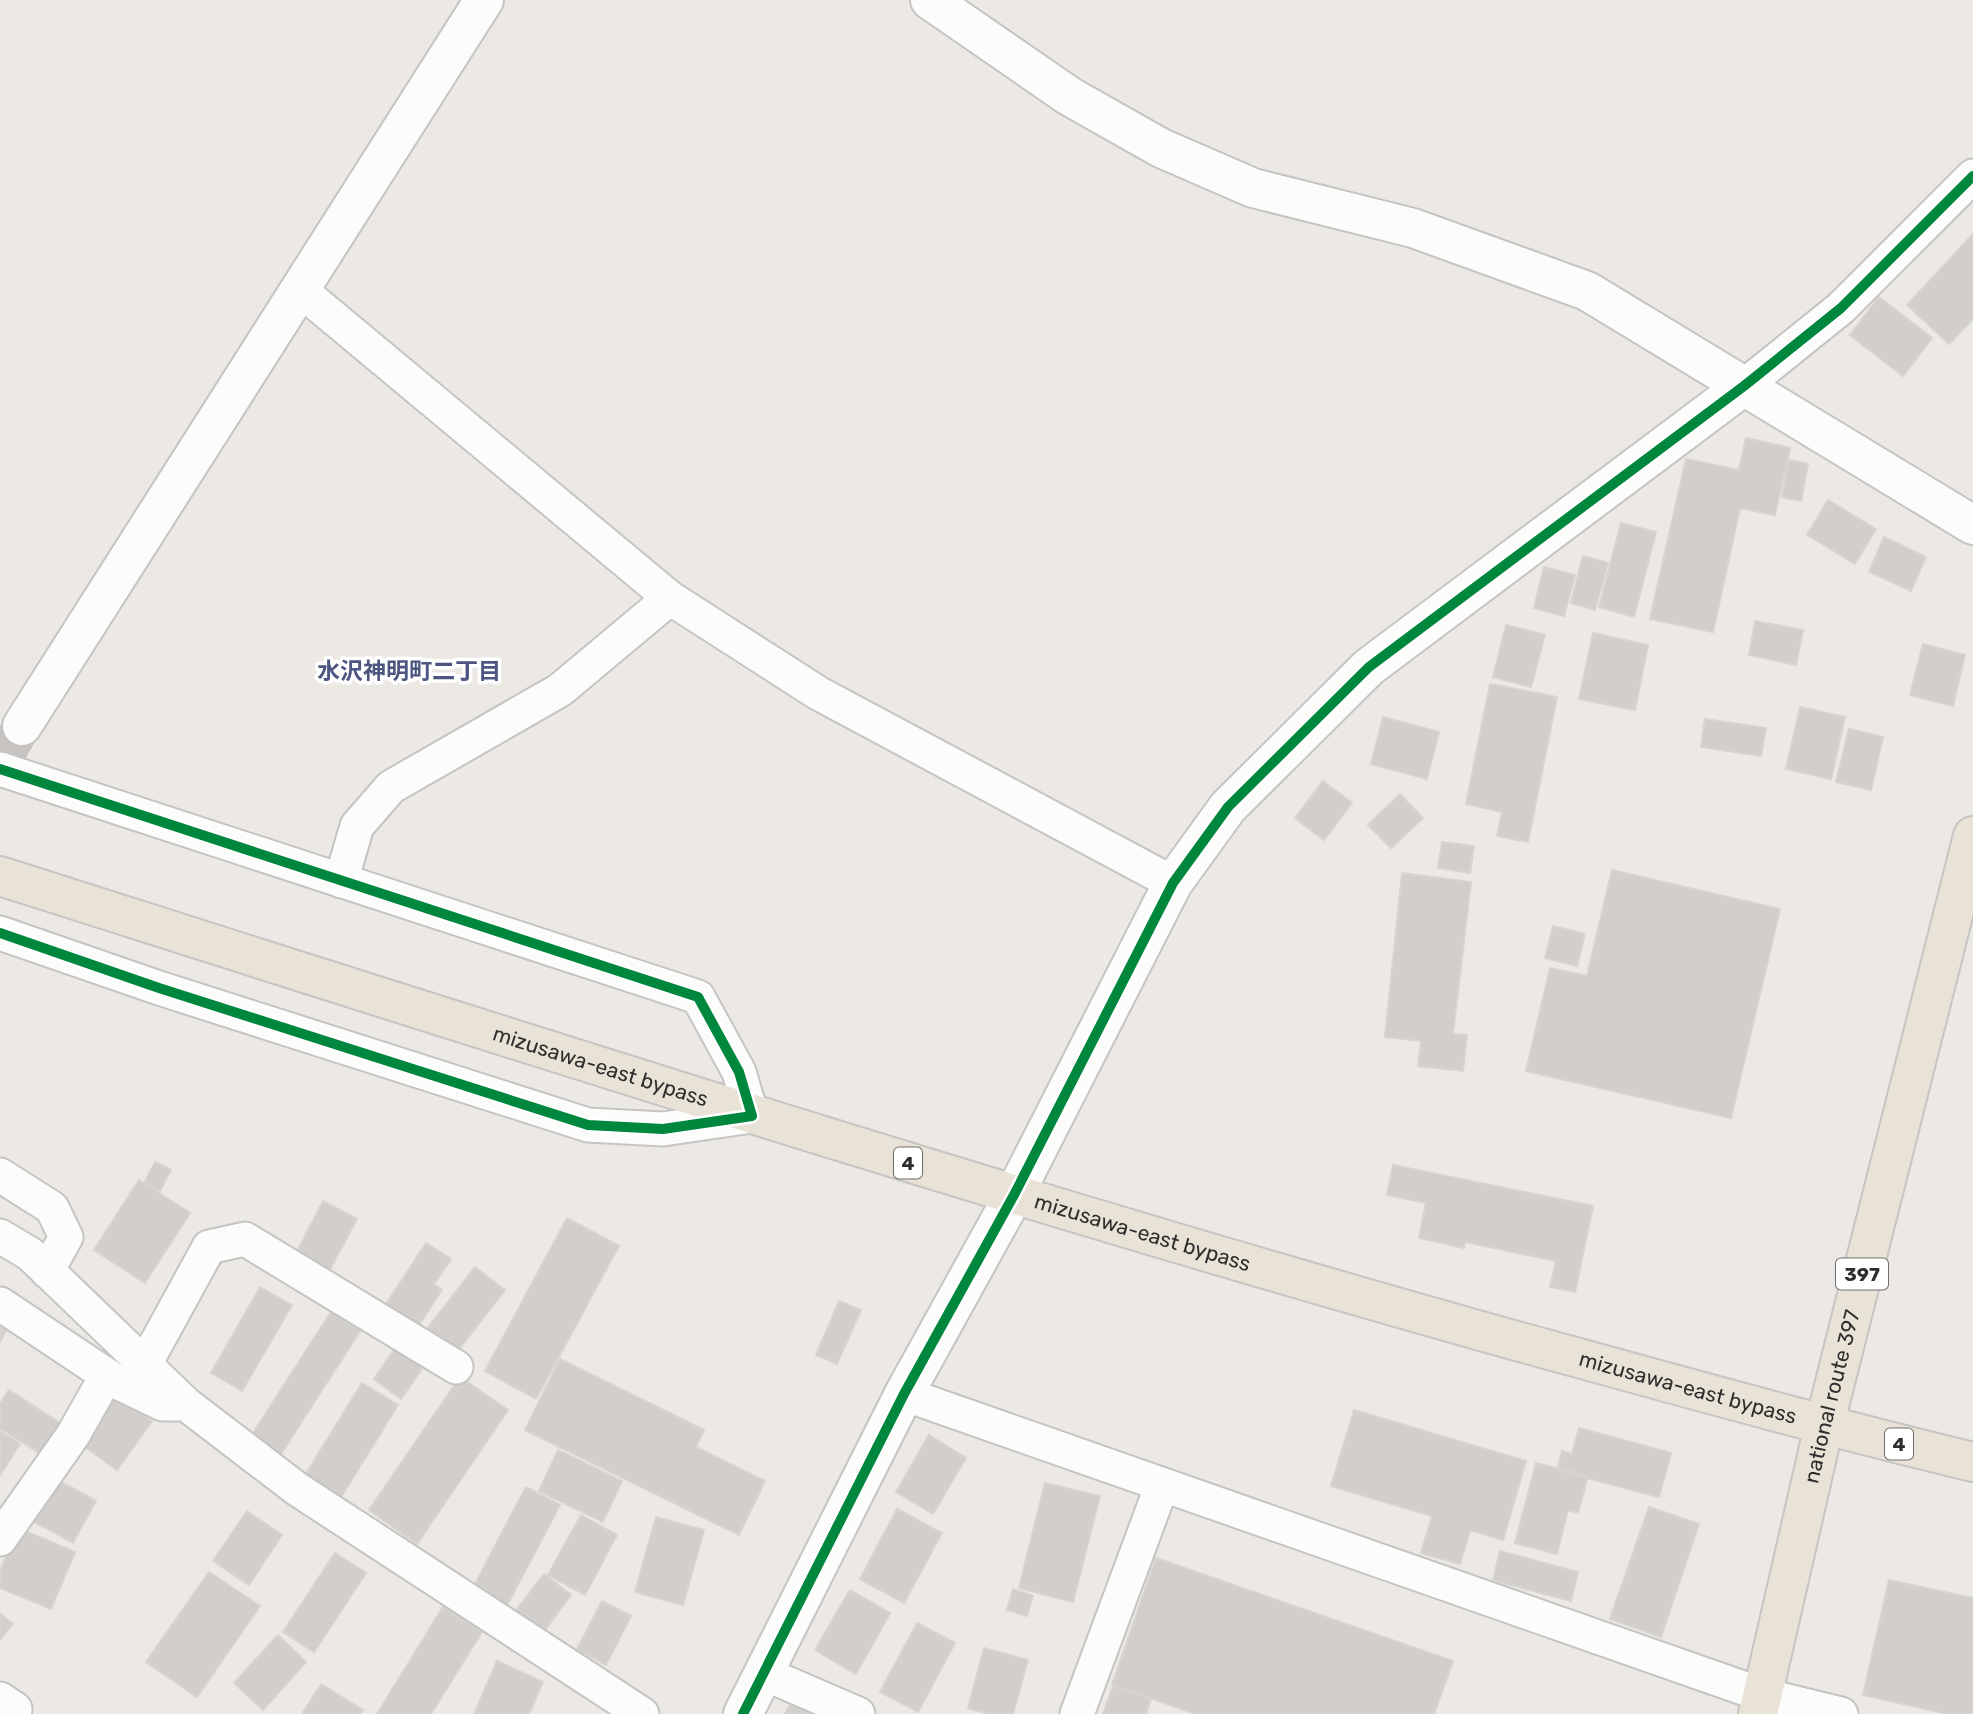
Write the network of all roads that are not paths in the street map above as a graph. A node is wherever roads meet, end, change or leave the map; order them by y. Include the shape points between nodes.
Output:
1 (484, 0) edge
2 (930, 0) edge
3 (1973, 176) edge
4 (299, 289) junction
5 (1744, 386) junction
6 (1973, 525) edge
7 (670, 598) junction
8 (22, 726) tunnel mouth
9 (0, 769) edge
10 (1973, 836) edge
11 (0, 876) edge
12 (341, 881) junction
13 (1173, 883) junction
14 (0, 933) edge
15 (752, 1116) junction
16 (0, 1175) edge
17 (1014, 1195) junction
18 (0, 1236) edge
19 (47, 1271) junction
20 (0, 1304) edge
21 (145, 1364) junction
22 (456, 1367) dead end
23 (107, 1375) junction
24 (904, 1394) junction
25 (186, 1404) junction
26 (1824, 1426) junction
27 (1973, 1462) edge
28 (1161, 1485) junction
29 (0, 1539) edge
30 (763, 1673) junction
31 (0, 1699) edge
32 (1760, 1705) edge
33 (11, 1714) edge
34 (642, 1714) edge
35 (743, 1714) edge
36 (858, 1714) edge
37 (1077, 1714) edge
38 (1841, 1714) edge

1 - 4 street
2 - 5 street via 1069,96 1161,148 1253,188 1413,228 1587,291
3 - 5 street via 1840,308
4 - 7 street
4 - 8 street
5 - 6 street
5 - 13 street via 1369,667 1228,807
7 - 12 street via 560,690 391,787 358,826
7 - 13 street via 818,693
9 - 12 street
10 - 26 highway, national route 397 / 397
11 - 15 highway, mizusawa-east bypass / 4
12 - 15 street via 698,997 739,1072
13 - 17 street
14 - 15 street via 588,1125 663,1129
15 - 17 highway, mizusawa-east bypass / 4
16 - 19 street via 52,1208 66,1237
17 - 24 street
17 - 26 highway, mizusawa-east bypass / 4
18 - 19 street
19 - 21 street
20 - 23 street
21 - 22 street via 209,1247 245,1239
21 - 25 street
23 - 25 street via 163,1404
23 - 29 street via 74,1435
24 - 28 street
24 - 30 street
25 - 34 street via 298,1489
26 - 27 highway, mizusawa-east bypass / 4
26 - 32 highway, national route 397 / 397
28 - 32 street
28 - 37 street
30 - 35 street
30 - 36 street
31 - 33 street via 15,1709
32 - 38 street

